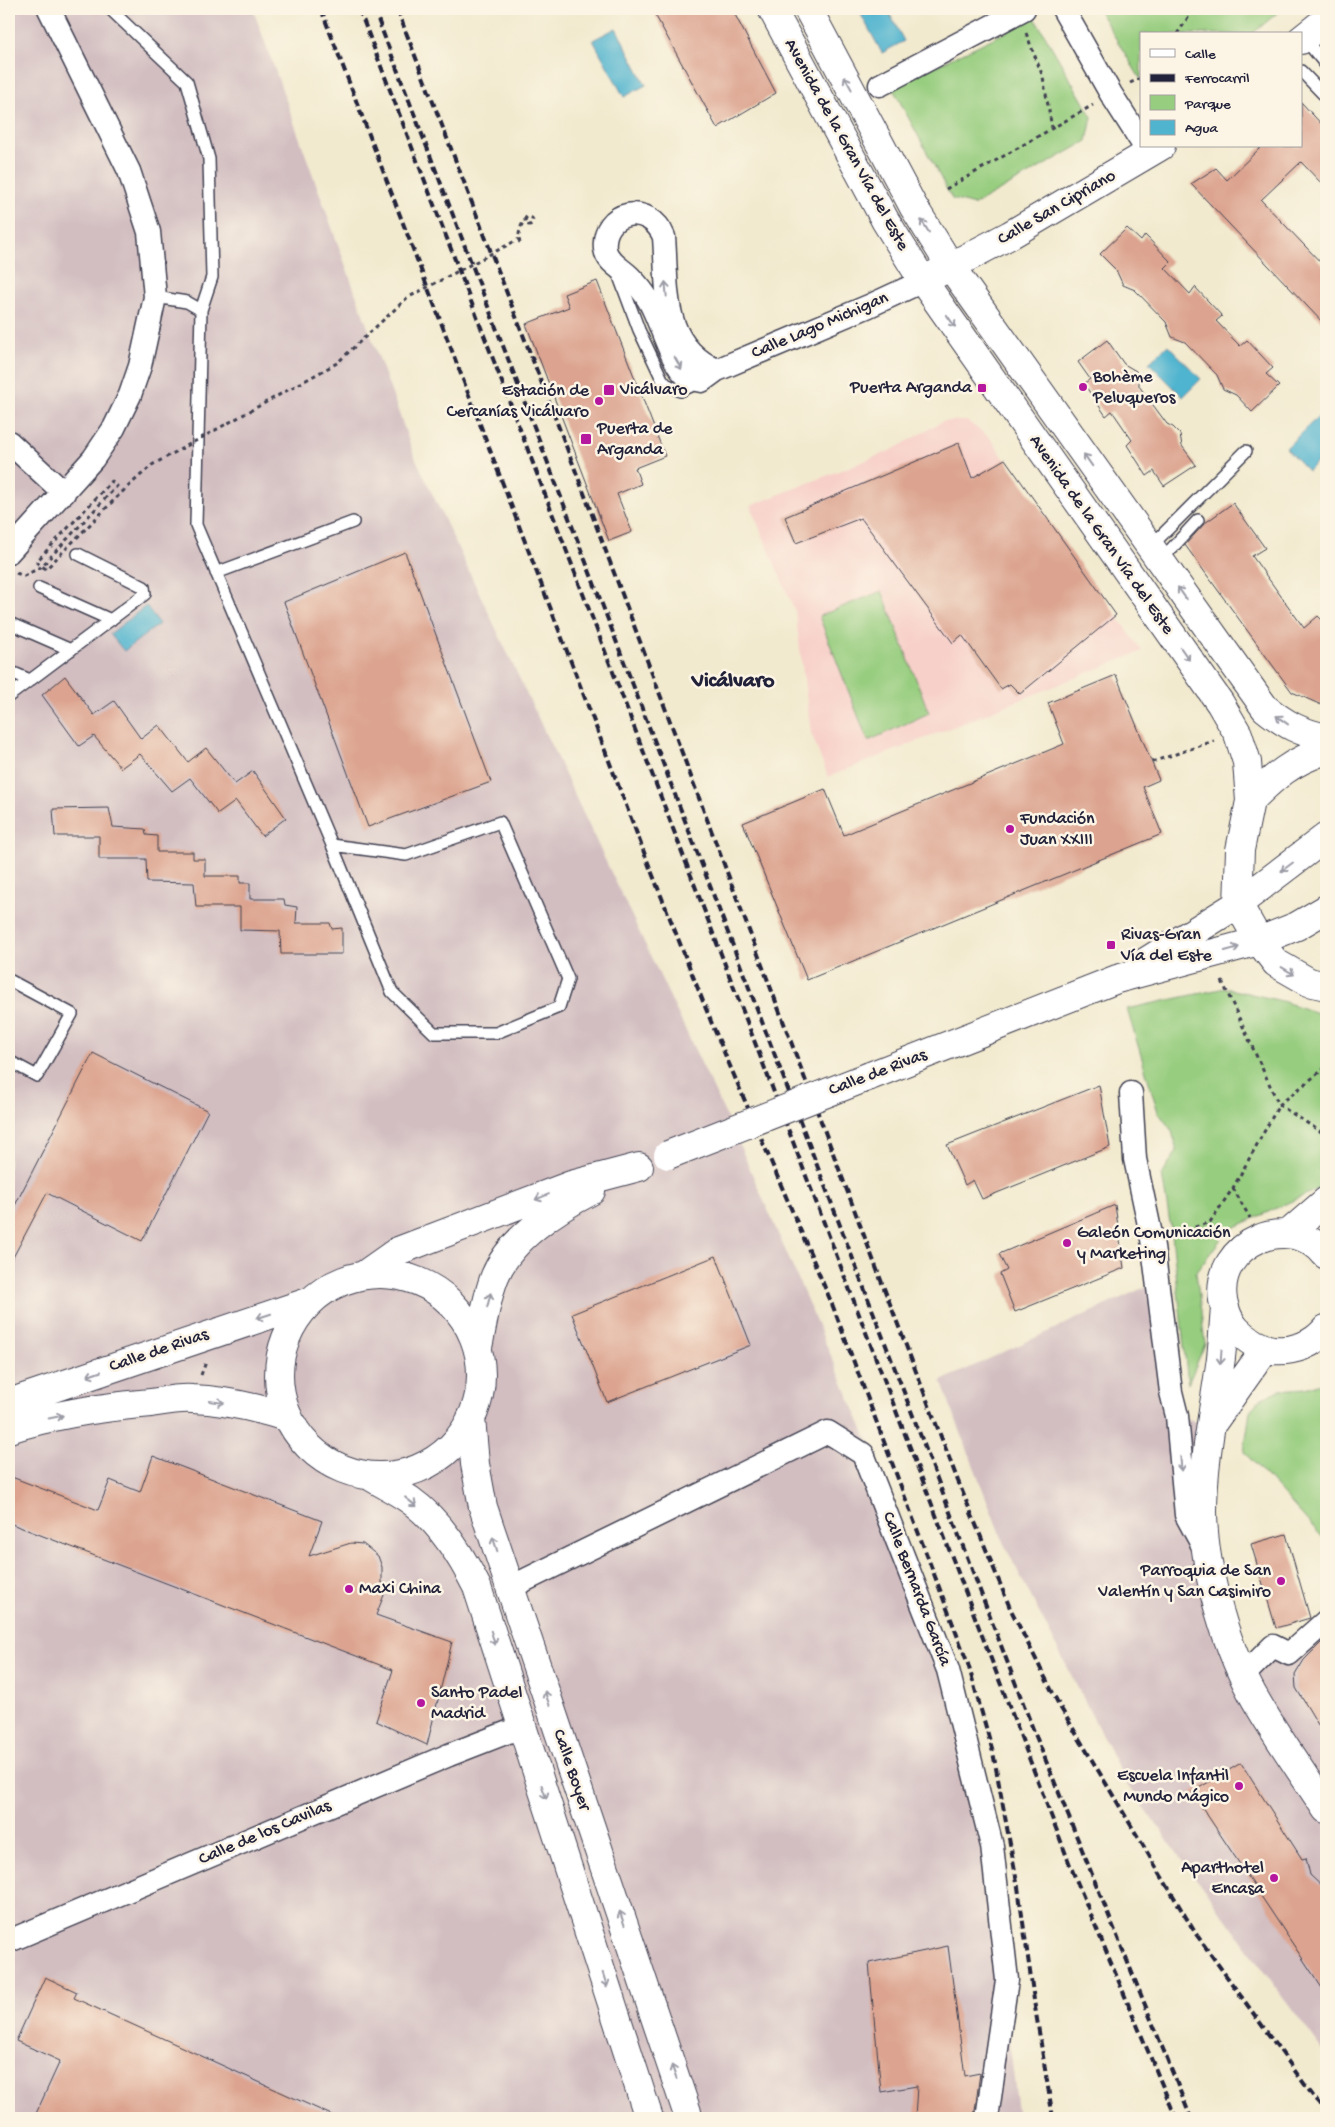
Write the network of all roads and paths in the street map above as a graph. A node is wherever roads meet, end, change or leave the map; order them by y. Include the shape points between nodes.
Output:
1 (48, 9) edge
2 (110, 9) edge
3 (772, 9) edge
4 (808, 9) edge
5 (1062, 9) edge
6 (1194, 9) edge
7 (1020, 11) edge
8 (1326, 20) edge
9 (1178, 32) edge
10 (1302, 39) edge
11 (1326, 65) edge
12 (1302, 71) edge
13 (1140, 79) edge
14 (1130, 84) dead end
15 (880, 85) dead end
16 (1326, 97) edge
17 (1088, 109) dead end
18 (1052, 128) junction
19 (1140, 134) edge
20 (1147, 148) edge
21 (946, 189) dead end
22 (527, 216) dead end
23 (951, 267) junction
24 (923, 281) junction
25 (155, 297) junction
26 (201, 310) junction
27 (709, 375) junction
28 (9, 442) edge
29 (1246, 451) dead end
30 (97, 488) dead end
31 (64, 493) junction
32 (1198, 520) dead end
33 (353, 522) dead end
34 (78, 554) dead end
35 (1155, 554) junction
36 (11, 562) edge
37 (216, 573) junction
38 (24, 576) dead end
39 (39, 588) dead end
40 (111, 620) junction
41 (9, 623) edge
42 (70, 650) junction
43 (9, 671) edge
44 (30, 680) junction
45 (9, 696) edge
46 (1326, 738) edge
47 (1219, 740) dead end
48 (1326, 750) edge
49 (1152, 762) dead end
50 (1250, 801) junction
51 (1326, 837) edge
52 (332, 845) junction
53 (1238, 904) junction
54 (1326, 909) edge
55 (1259, 941) junction
56 (1117, 979) junction
57 (9, 980) edge
58 (1222, 981) dead end
59 (1326, 986) edge
60 (9, 1061) edge
61 (1326, 1067) edge
62 (1131, 1093) dead end
63 (1279, 1105) junction
64 (1326, 1135) edge
65 (639, 1167) junction
66 (1233, 1188) junction
67 (1326, 1201) edge
68 (1251, 1219) dead end
69 (1152, 1239) junction
70 (1313, 1242) edge
71 (364, 1274) junction
72 (310, 1301) junction
73 (1225, 1308) junction
74 (1326, 1329) edge
75 (218, 1331) junction
76 (478, 1347) junction
77 (1265, 1349) junction
78 (192, 1399) junction
79 (9, 1403) edge
80 (1177, 1416) junction
81 (289, 1418) junction
82 (472, 1418) junction
83 (1210, 1426) junction
84 (9, 1429) edge
85 (370, 1476) junction
86 (1207, 1553) junction
87 (509, 1588) junction
88 (1326, 1621) edge
89 (1244, 1674) junction
90 (521, 1726) junction
91 (1326, 1809) edge
92 (9, 1941) edge
93 (649, 2118) edge
94 (689, 2118) edge
95 (988, 2118) edge

1 - 25 street via 129,171 149,232
2 - 26 lane via 187,82 209,159 212,278
3 - 24 main road, Avenida de la Gran Vía del Este via 885,220
23 -> 4 main road, Avenida de la Gran Vía del Este via 913,206
5 - 19 street via 1111,94
6 - 9 path
7 - 15 street
7 - 18 path via 1043,77
8 - 10 main road
10 - 11 lane
12 - 16 lane
13 - 14 path
17 - 18 path
18 - 21 path
20 - 23 main road, Calle San Cipriano
22 - 30 path, bridge via 521,224 520,241 407,298 336,363 152,465 46,569 41,566 36,562 112,481 117,486 54,554 47,560 41,567 35,562 102,492
23 - 24 main road
35 -> 23 main road, Avenida de la Gran Vía del Este
24 - 27 street, Calle Lago Michigan
24 -> 50 main road, Avenida de la Gran Vía del Este via 1220,703 1238,734 1247,762
25 - 26 lane via 187,302
25 - 31 street via 140,366 126,403 93,459
26 - 37 lane via 196,525
27 -> 27 street via 675,326 668,304 664,237 655,221 633,214 615,221 608,230 605,251 614,265 641,288 649,300 681,369 693,379
28 - 31 street
29 - 35 lane
31 - 36 street
32 - 35 lane
33 - 37 lane
34 - 40 lane via 144,588 145,594
46 -> 35 main road, Avenida de la Gran Vía del Este via 1285,724 1266,708
36 - 38 path
37 - 52 lane
39 - 40 lane
40 - 42 lane
41 - 42 lane
42 - 44 lane
43 - 44 lane
44 - 45 lane
47 - 49 path
48 - 50 main road via 1306,756 1276,775
50 - 53 main road, Avenida de la Gran Vía del Este via 1240,850
51 -> 53 main road, Calle de Rivas
52 - 52 lane via 392,992 434,1033 496,1033 558,1007 568,979 500,822 406,855
53 - 55 main road
53 - 56 main road, Calle de Rivas
54 - 55 main road, Calle de Rivas via 1297,926
56 -> 55 main road, Calle de Rivas
55 -> 59 main road via 1276,963 1309,982
56 - 65 main road, Calle de Rivas, bridge
57 - 60 lane via 72,1014 37,1076
58 - 63 path
61 - 63 path
62 - 69 street via 1135,1159
63 - 64 path
63 - 66 path
65 -> 71 main road, Calle de Rivas via 571,1186 398,1251
76 -> 65 main road, Calle de Rivas via 495,1276 519,1239 576,1199
66 - 68 path
66 - 69 path via 1210,1222
67 - 70 main road
69 - 80 street via 1171,1392
70 - 73 main road via 1273,1234 1242,1247 1225,1275 1222,1292
71 - 72 main road via 335,1284
71 - 76 main road via 401,1275 435,1289 461,1314
72 -> 75 main road, Calle de Rivas
72 - 81 main road via 292,1326 281,1356 280,1388
73 - 77 main road via 1233,1326 1247,1340
73 -> 83 main road
74 - 77 main road via 1304,1347 1284,1351
75 - 78 path
75 -> 79 main road, Calle de Rivas
76 - 82 main road via 481,1383
77 - 83 main road
78 -> 81 main road via 257,1408
84 -> 78 main road via 68,1414
80 - 83 street
80 -> 86 street via 1186,1515
81 - 85 main road via 298,1433 322,1458
82 - 85 main road via 456,1442 434,1461 407,1472
87 -> 82 main road, Calle Boyer via 483,1507 475,1464
83 - 86 main road via 1203,1513
85 -> 90 main road, Calle Boyer via 411,1500 440,1528 463,1559 477,1587
86 - 89 main road via 1229,1642
94 -> 87 main road, Calle Boyer
87 - 95 street, Calle Bernarda García via 828,1432 863,1454 948,1670 992,1846 1007,1980
88 - 89 street via 1290,1654 1273,1646
89 - 91 main road via 1257,1703
90 - 92 street, Calle de los Cavilas
90 -> 93 main road, Calle Boyer via 567,1858

